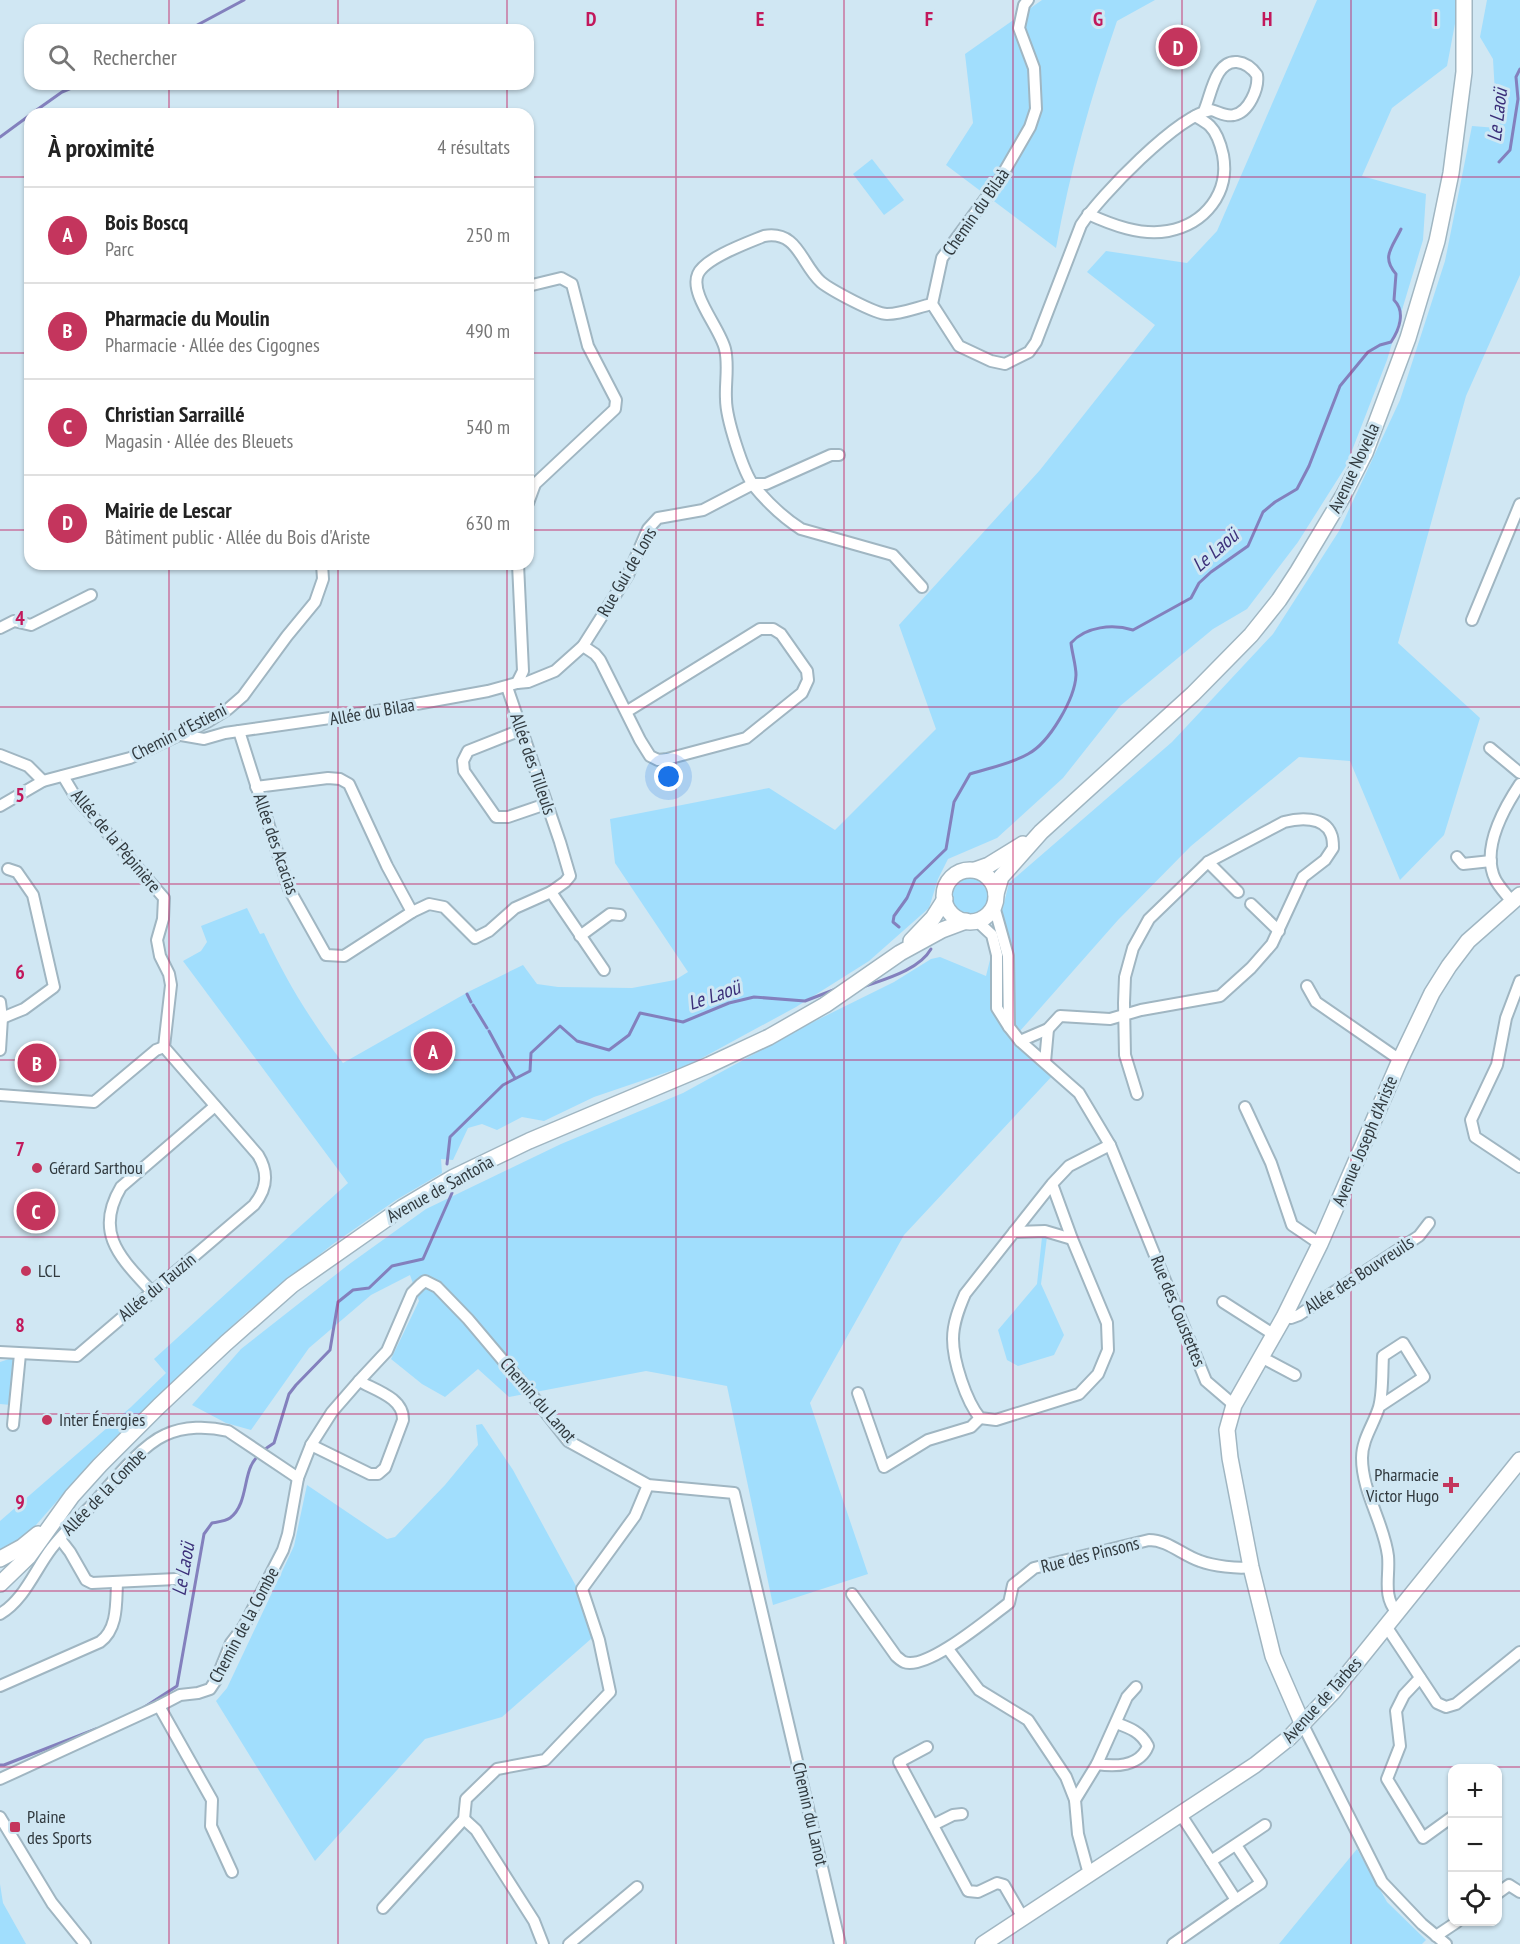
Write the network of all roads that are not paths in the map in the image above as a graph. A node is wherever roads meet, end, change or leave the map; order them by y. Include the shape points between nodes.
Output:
1 (1028, 0) edge
2 (1464, 0) edge
3 (1200, 113) junction
4 (1088, 214) junction
5 (534, 285) edge
6 (932, 304) junction
7 (839, 454) dead end
8 (534, 478) edge
9 (753, 484) junction
10 (1520, 504) edge
11 (322, 570) edge
12 (518, 570) edge
13 (922, 587) dead end
14 (91, 595) dead end
15 (1472, 620) dead end
16 (0, 628) edge
17 (583, 646) junction
18 (512, 685) junction
19 (626, 712) junction
20 (207, 722) junction
21 (521, 730) junction
22 (239, 731) junction
23 (225, 733) junction
24 (181, 735) junction
25 (1490, 748) dead end
26 (0, 755) edge
27 (1520, 773) edge
28 (63, 776) junction
29 (43, 780) junction
30 (1520, 783) edge
31 (256, 787) junction
32 (546, 804) junction
33 (0, 806) edge
34 (1041, 832) junction
35 (1457, 857) dead end
36 (1491, 861) junction
37 (1208, 862) junction
38 (8, 869) dead end
39 (975, 870) junction
40 (551, 892) junction
41 (1238, 892) dead end
42 (1516, 898) edge
43 (945, 899) junction
44 (995, 900) junction
45 (1251, 904) dead end
46 (412, 912) junction
47 (620, 915) dead end
48 (972, 921) junction
49 (1279, 931) junction
50 (580, 936) junction
51 (900, 953) junction
52 (603, 970) dead end
53 (1520, 981) edge
54 (1308, 986) dead end
55 (0, 1002) edge
56 (1124, 1015) junction
57 (2, 1018) junction
58 (1009, 1027) junction
59 (1048, 1029) junction
60 (1020, 1041) junction
61 (164, 1047) junction
62 (0, 1050) edge
63 (1400, 1060) junction
64 (1045, 1062) junction
65 (1137, 1094) dead end
66 (0, 1095) edge
67 (215, 1106) junction
68 (1245, 1107) dead end
69 (1110, 1145) junction
70 (1520, 1167) edge
71 (1052, 1184) junction
72 (1429, 1223) dead end
73 (1014, 1232) junction
74 (1072, 1239) junction
75 (1320, 1244) junction
76 (152, 1292) junction
77 (1223, 1302) dead end
78 (1284, 1317) junction
79 (1273, 1334) junction
80 (0, 1352) edge
81 (20, 1354) junction
82 (1261, 1356) junction
83 (1295, 1375) dead end
84 (359, 1381) junction
85 (858, 1393) dead end
86 (1234, 1405) junction
87 (1380, 1406) junction
88 (980, 1418) junction
89 (13, 1425) dead end
90 (311, 1445) junction
91 (1520, 1460) edge
92 (298, 1478) junction
93 (648, 1485) junction
94 (50, 1525) junction
95 (60, 1539) junction
96 (0, 1559) edge
97 (1251, 1567) junction
98 (176, 1579) dead end
99 (117, 1583) junction
100 (0, 1584) edge
101 (852, 1594) dead end
102 (1397, 1613) junction
103 (0, 1614) edge
104 (1386, 1626) junction
105 (948, 1649) junction
106 (1520, 1652) edge
107 (1420, 1678) junction
108 (0, 1686) edge
109 (1136, 1687) dead end
110 (159, 1707) junction
111 (1116, 1723) junction
112 (1303, 1725) junction
113 (927, 1747) dead end
114 (1097, 1764) junction
115 (0, 1779) edge
116 (1075, 1800) junction
117 (962, 1814) dead end
118 (1181, 1815) junction
119 (0, 1817) edge
120 (1451, 1818) edge
121 (464, 1819) junction
122 (933, 1825) junction
123 (1265, 1825) dead end
124 (1236, 1845) junction
125 (1211, 1862) junction
126 (232, 1872) dead end
127 (1091, 1873) junction
128 (637, 1887) dead end
129 (1502, 1890) edge
130 (1520, 1892) edge
131 (1236, 1900) junction
132 (383, 1908) dead end
133 (1023, 1918) junction
134 (1450, 1926) edge
135 (1436, 1936) junction
136 (85, 1944) edge
137 (543, 1944) edge
138 (569, 1944) edge
139 (840, 1944) edge
140 (983, 1944) edge
141 (1173, 1944) edge
142 (1446, 1944) edge

1 - 6 street, Chemin du Bilaà via 1019,28 1034,68 1036,110 1000,179 942,258
2 - 34 main road, Avenue Novella via 1464,72 1451,173 1437,241 1408,338 1365,453 1321,535 1251,635 1193,694
3 - 3 street via 1211,110 1233,116 1242,112 1256,88 1257,75 1248,65 1229,63 1215,80
3 - 4 street via 1141,159
3 - 4 street via 1220,144 1225,167 1217,199 1197,220 1168,231 1149,233
4 - 6 street via 1029,352 1005,364 959,346
5 - 8 street via 561,278 572,284 588,346 616,400 615,409
6 - 9 street via 886,314 874,311 822,282 788,239 773,234 703,266 695,284 726,351 726,402 731,430
7 - 9 street, Rue Gui de Lons via 766,484
9 - 13 street via 801,529 893,555
9 - 17 street, Rue Gui de Lons via 703,510 658,518 648,529 628,575
10 - 15 street
11 - 20 street, Chemin d'Estieni via 315,602 243,696
12 - 18 street via 522,671
14 - 16 street via 31,626 14,621
17 - 18 street, Rue Gui de Lons via 555,671
17 - 19 street via 600,660
18 - 21 street, Allée des Tilleuls
18 - 22 street, Allée du Bilaa via 372,712
19 - 19 street via 650,756 667,759 746,738 802,693 807,671 781,634 773,629 760,629
20 - 23 street via 212,729
20 - 24 street, Chemin d'Estieni
21 - 32 street, Allée des Tilleuls
21 - 32 street via 468,751 462,761 464,771 496,817 508,817
22 - 23 street, Allée du Bilaa
22 - 31 street, Allée des Acacias
23 - 24 street, Allée du Bilaa via 204,739
24 - 28 street, Chemin d'Estieni via 130,758
25 - 27 street
26 - 29 street via 28,766
28 - 29 street, Chemin d'Estieni
28 - 61 street, Allée de la Pépinière via 75,796 164,897 164,919 157,940 171,985
29 - 33 street, Chemin d'Estieni
30 - 36 street via 1498,822
31 - 46 street via 328,778 349,784
31 - 46 street, Allée des Acacias via 290,889 326,955 344,956
32 - 40 street, Allée des Tilleuls via 570,876
34 - 39 main road, Avenue Novella
34 - 44 main road, Avenue Novella via 1001,877
35 - 36 street via 1463,864
36 - 42 street via 1495,879
37 - 41 street
37 - 49 street via 1284,822 1298,818 1319,821 1331,833 1333,848 1304,877
37 - 56 street via 1149,919 1133,948 1125,977
38 - 57 street via 17,872 33,895 54,987 24,1009
39 - 43 main road via 953,877
39 - 44 main road via 990,879
40 - 46 street, Allée des Acacias via 515,908 475,938 444,907 429,904
40 - 50 street
42 - 63 main road, Avenue Joseph d'Ariste via 1468,941 1449,966
43 - 48 main road via 951,914
43 - 51 main road, Avenue de Santoña
44 - 48 main road via 984,918
44 - 58 street via 1008,957
45 - 49 street
47 - 50 street via 610,914
48 - 51 main road, Avenue de Santoña via 942,930
48 - 58 street, Rue des Coustettes via 992,935 997,955 997,1008
49 - 56 street via 1251,968 1220,996
50 - 52 street
51 - 94 main road, Avenue de Santoña via 825,1005 769,1037 528,1142 454,1177 402,1208 292,1285 226,1343 100,1465
53 - 70 street via 1506,1018 1497,1065 1471,1120 1475,1137
54 - 63 street via 1316,1002
55 - 57 street
56 - 59 street via 1110,1019 1059,1016
56 - 65 street via 1125,1054
57 - 62 street
58 - 60 street, Rue des Coustettes
59 - 60 street
59 - 64 street
60 - 64 street, Rue des Coustettes
61 - 66 street via 94,1102
61 - 67 street
63 - 75 main road, Avenue Joseph d'Ariste
64 - 69 street, Rue des Coustettes via 1079,1092
67 - 76 street via 121,1187 115,1198 112,1241 119,1255
67 - 76 street, Allée du Tauzin via 258,1155 266,1176 265,1189 254,1205
68 - 75 street via 1271,1163 1292,1225
69 - 71 street via 1069,1166
69 - 86 street, Rue des Coustettes via 1206,1381
71 - 73 street
71 - 74 street
72 - 78 street, Allée des Bouvreuils via 1419,1236 1299,1316
73 - 74 street via 1045,1231
73 - 88 street via 965,1294 957,1313 953,1339 957,1362 972,1407
74 - 88 street via 1107,1323 1108,1350 1098,1374 1079,1394 996,1420
75 - 78 main road, Avenue Joseph d'Ariste
76 - 81 street, Allée du Tauzin via 77,1356
77 - 79 street
78 - 79 main road, Avenue Joseph d'Ariste
79 - 82 main road, Avenue Joseph d'Ariste
80 - 81 street, Allée du Tauzin
81 - 89 street
82 - 83 street
82 - 86 main road, Avenue Joseph d'Ariste
84 - 90 street, Chemin du Lanot
84 - 90 street via 394,1400 403,1413 385,1467 378,1474 370,1474
84 - 93 street, Chemin du Lanot via 387,1352 412,1293 425,1281 437,1287 468,1319 568,1442
85 - 88 street via 884,1467 928,1440 971,1427
86 - 97 main road via 1227,1430
87 - 87 street via 1424,1377 1403,1343 1383,1356
87 - 102 street via 1367,1432 1362,1457 1388,1556 1389,1603
90 - 92 street, Chemin du Lanot
91 - 102 main road, Avenue de Tarbes
92 - 95 street, Allée de la Combe via 228,1431 190,1428 165,1434 131,1462
92 - 110 street, Chemin de la Combe via 283,1550 244,1626 231,1642 216,1680 210,1689 180,1695
93 - 121 street via 635,1516 582,1589 599,1640 610,1692 545,1760 497,1769 466,1799
93 - 139 street, Chemin du Lanot via 734,1493
94 - 96 main road, Avenue de Santoña
94 - 100 main road, Avenue de Santoña via 29,1556
95 - 99 street via 87,1580
95 - 103 street, Allée de la Combe via 17,1600
97 - 105 street, Rue des Pinsons via 1201,1562 1159,1540 1149,1540 1034,1568 1013,1586 1009,1603
97 - 112 main road via 1273,1656
98 - 99 street
99 - 108 street via 112,1628 106,1638
101 - 105 street, Rue des Pinsons via 904,1662 912,1663
102 - 104 main road, Avenue de Tarbes
104 - 107 street
104 - 112 main road, Avenue de Tarbes
105 - 116 street via 980,1690 1028,1720 1066,1778
106 - 107 street via 1456,1704 1446,1707 1437,1703
107 - 120 street via 1396,1711 1400,1746 1387,1779 1423,1838
109 - 111 street via 1127,1697
110 - 115 street, Chemin de la Combe
110 - 126 street via 212,1800 211,1826
111 - 114 street
111 - 114 street via 1133,1729 1144,1740 1148,1746 1145,1754 1133,1763
112 - 118 main road, Avenue de Tarbes via 1273,1752
112 - 135 street via 1382,1882
113 - 122 street via 899,1762
114 - 116 street
116 - 127 street via 1078,1834
117 - 122 street
118 - 125 street
118 - 127 main road, Avenue de Tarbes
119 - 136 street via 52,1903
121 - 132 street
121 - 137 street via 476,1830 534,1921
122 - 133 street via 968,1891 978,1892 997,1883 1004,1885
123 - 124 street
124 - 125 street
124 - 131 street via 1261,1883
125 - 131 street
127 - 133 main road, Avenue de Tarbes
128 - 138 street
129 - 130 street via 1509,1885
131 - 141 street
133 - 140 main road, Avenue de Tarbes
134 - 135 street
135 - 142 street

